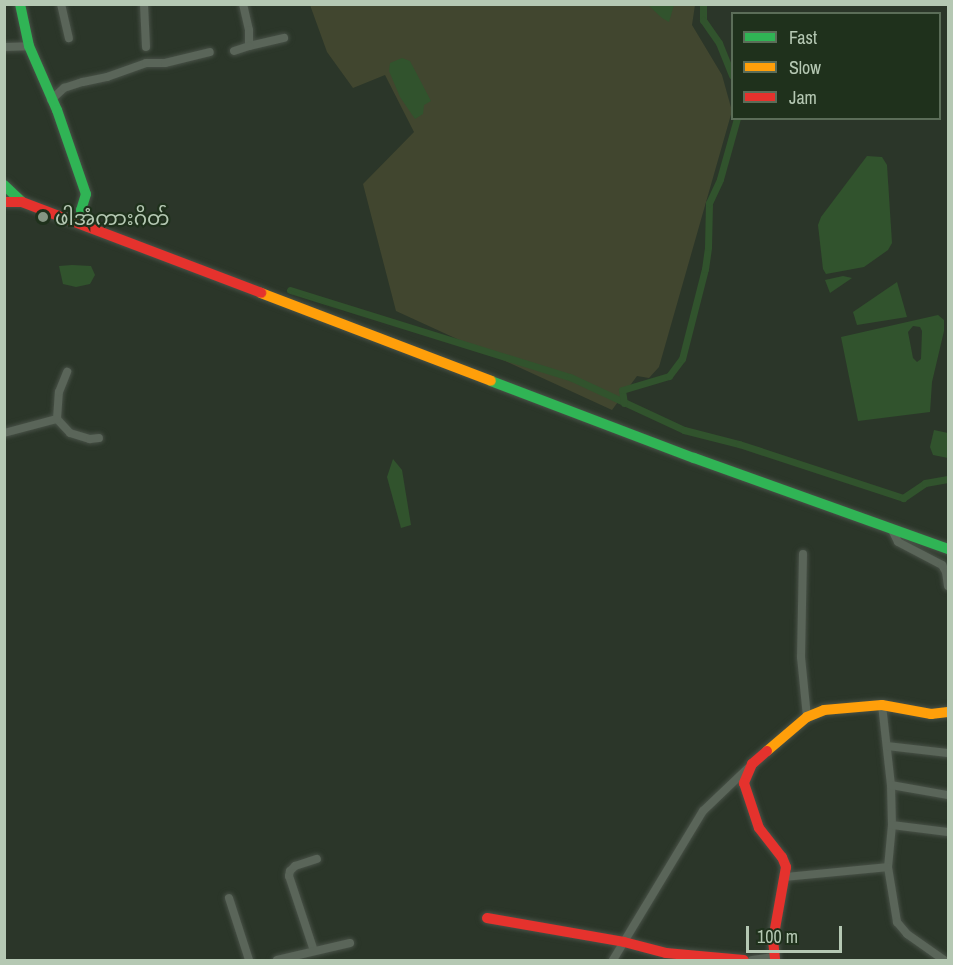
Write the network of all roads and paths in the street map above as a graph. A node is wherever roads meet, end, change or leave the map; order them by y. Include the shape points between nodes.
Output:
1 (20, 4) edge
2 (61, 4) edge
3 (144, 4) edge
4 (243, 4) edge
5 (69, 38) dead end
6 (284, 38) dead end
7 (29, 46) junction
8 (249, 46) junction
9 (4, 47) edge
10 (146, 47) dead end
11 (234, 51) dead end
12 (210, 52) dead end
13 (51, 100) junction
14 (4, 185) edge
15 (4, 202) edge
16 (22, 202) junction
17 (88, 227) junction
18 (67, 372) dead end
19 (57, 419) junction
20 (4, 432) edge
21 (99, 438) dead end
22 (892, 530) junction
23 (948, 549) edge
24 (803, 554) dead end
25 (948, 586) edge
26 (882, 705) junction
27 (948, 712) edge
28 (807, 717) junction
29 (887, 746) junction
30 (948, 753) edge
31 (752, 764) junction
32 (891, 785) junction
33 (948, 795) edge
34 (892, 825) junction
35 (948, 832) edge
36 (317, 860) dead end
37 (888, 867) junction
38 (785, 877) junction
39 (229, 898) dead end
40 (487, 918) dead end
41 (624, 942) junction
42 (350, 943) dead end
43 (314, 951) junction
44 (775, 959) edge
45 (249, 960) edge
46 (277, 960) edge
47 (613, 960) edge
48 (744, 960) edge
49 (752, 960) edge
50 (944, 960) edge

1 - 7 main road
2 - 5 street
3 - 10 street
4 - 8 street
6 - 8 street
7 - 9 street
7 - 13 main road
8 - 11 street
12 - 13 street via 165,63 146,63 83,82 64,88
13 - 17 main road via 86,194 81,210
14 - 16 main road
15 - 16 main road
16 - 17 main road
17 - 22 main road
18 - 19 street via 59,392
19 - 20 street
19 - 21 street via 70,433
22 - 23 main road
22 - 25 street via 898,542 942,565
24 - 28 street via 801,657
26 - 27 main road via 932,714
26 - 28 main road via 839,707
26 - 29 street
28 - 31 main road
29 - 30 street
29 - 32 street
31 - 38 main road via 744,783 747,797 759,828 785,862
31 - 41 street via 703,811
32 - 33 street
32 - 34 street
34 - 35 street
34 - 37 street
36 - 43 street via 295,866 289,876
37 - 38 street
37 - 50 street via 897,922 907,934
38 - 44 main road via 773,940
39 - 45 street
40 - 41 main road
41 - 47 street
41 - 48 main road via 678,955
42 - 43 street
43 - 46 street
44 - 49 street

